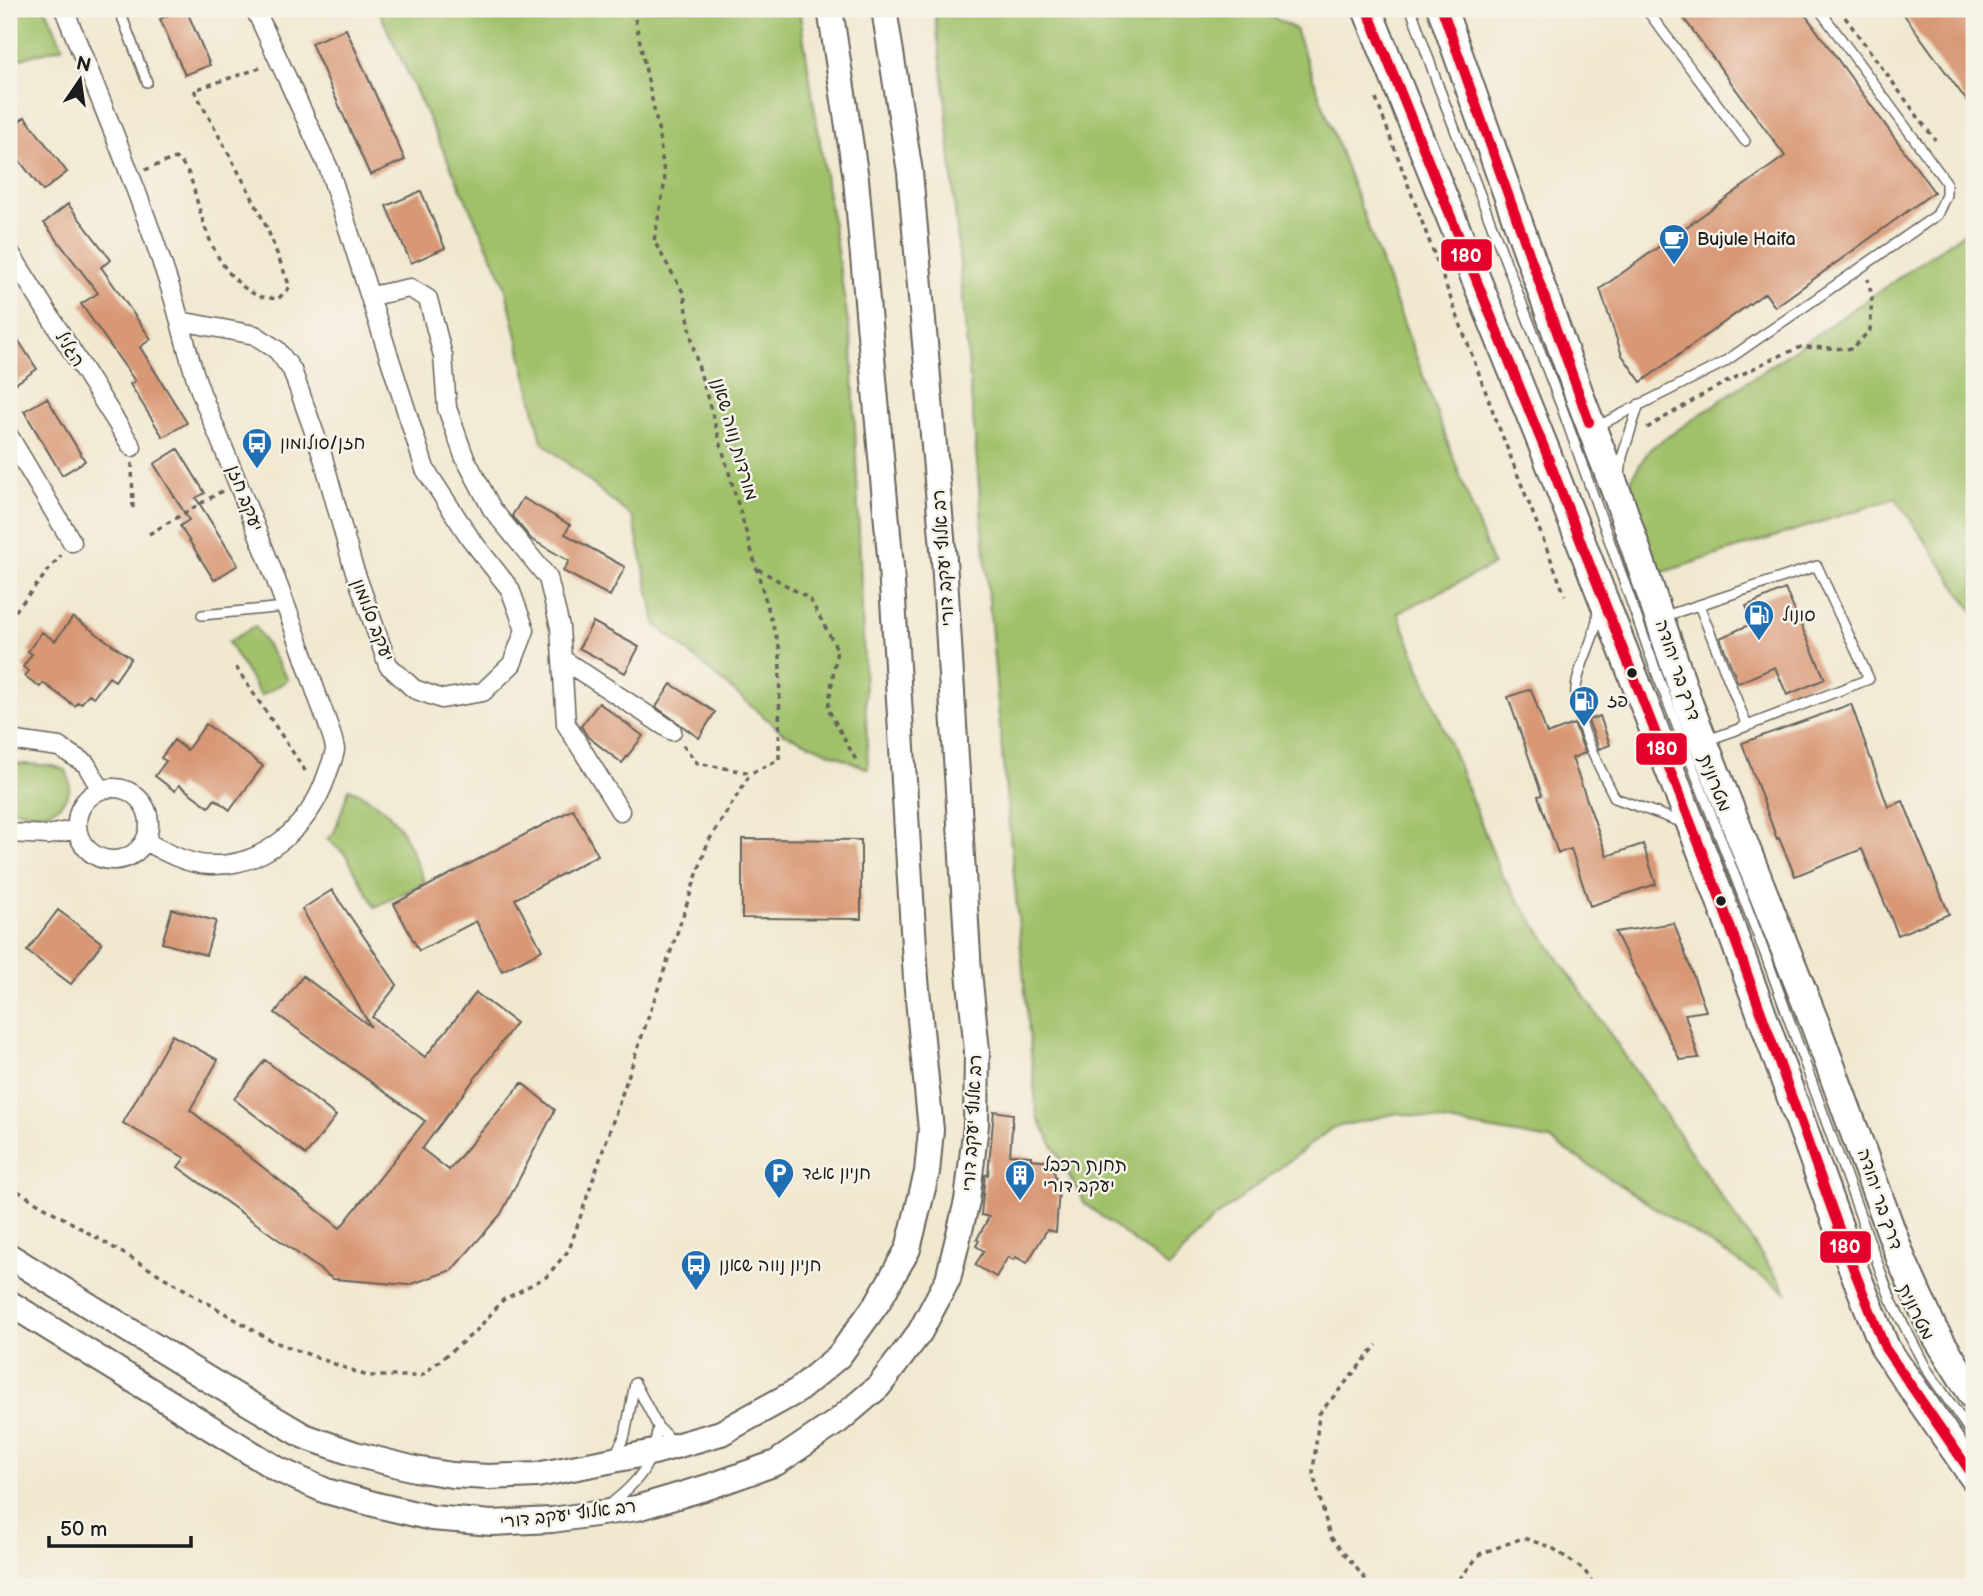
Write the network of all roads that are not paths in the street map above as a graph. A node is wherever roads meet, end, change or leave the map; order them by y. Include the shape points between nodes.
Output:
1 (64, 9) edge
2 (119, 9) edge
3 (255, 9) edge
4 (830, 9) edge
5 (884, 9) edge
6 (1367, 9) edge
7 (1411, 9) edge
8 (1646, 9) edge
9 (1819, 9) edge
10 (1443, 12) edge
11 (147, 82) dead end
12 (1745, 141) dead end
13 (9, 251) edge
14 (371, 296) junction
15 (180, 321) junction
16 (1639, 404) junction
17 (9, 436) edge
18 (1565, 441) junction
19 (132, 447) road end
20 (1619, 499) junction
21 (72, 542) road end
22 (1599, 587) junction
23 (1699, 605) junction
24 (285, 607) junction
25 (202, 615) dead end
26 (1660, 618) junction
27 (562, 659) junction
28 (1747, 726) junction
29 (672, 731) road end
30 (9, 740) edge
31 (1703, 742) junction
32 (101, 790) junction
33 (620, 811) dead end
34 (1690, 825) junction
35 (77, 829) junction
36 (9, 833) edge
37 (145, 841) junction
38 (9, 1256) edge
39 (9, 1303) edge
40 (1974, 1396) edge
41 (658, 1427) junction
42 (1974, 1437) edge
43 (665, 1449) junction
44 (611, 1461) junction
45 (1974, 1477) edge
46 (593, 1515) junction

1 - 15 street, יעקב חזן via 130,176
2 - 11 lane
3 - 14 street, יעקב סלומון via 329,169
4 - 43 main road via 856,179 891,567 916,979 931,1130 927,1172 908,1250 839,1356 797,1391 721,1433
5 - 46 main road, רב אלוף יעקב דורי via 910,172 944,560 977,1051 976,1125 967,1201 948,1279 920,1332 879,1386 776,1462 637,1508
6 - 18 main road, דרך בר יהודה
7 - 18 lane, מטרונית via 1488,214
8 - 12 lane
9 - 16 lane via 1946,182 1947,195 1937,215 1723,363
10 - 18 main road, דרך בר יהודה
13 - 19 street, הגליל
14 - 15 street, יעקב סלומון via 425,469 510,589 525,630 512,664 483,692 442,698 414,689 388,665 352,563 322,454 292,370 277,350 255,335
14 - 27 street via 410,288 428,299 443,356 447,408 464,456 492,509 548,578
15 - 24 street, יעקב חזן via 202,395
16 - 18 lane
16 - 20 lane via 1622,457
17 - 21 street
18 - 20 main road, דרך בר יהודה
18 - 22 main road, דרך בר יהודה
18 - 42 lane, מטרונית via 1767,959 1891,1300 1927,1370
20 - 26 main road, דרך בר יהודה
22 - 34 main road, דרך בר יהודה
22 - 34 lane via 1593,640 1576,687 1591,751 1615,798
23 - 26 lane
23 - 28 lane
23 - 28 lane via 1817,566 1869,679
24 - 25 lane
24 - 37 street, יעקב חזן via 335,749 310,813 291,834 241,861 208,865 168,854
26 - 31 main road, דרך בר יהודה
27 - 29 street
27 - 33 street via 566,724
28 - 31 lane
30 - 32 street via 59,747 86,764
31 - 40 main road, דרך בר יהודה via 1913,1289
32 - 35 street via 82,805
32 - 37 street via 124,790 143,803 149,825
34 - 45 main road, דרך בר יהודה via 1885,1348
35 - 36 street via 48,835
35 - 37 street via 88,850 110,860 133,854
38 - 44 main road via 304,1436 355,1454 415,1469 488,1478 537,1475
39 - 46 main road, רב אלוף יעקב דורי via 277,1469 326,1491 432,1518 504,1523
41 - 43 lane
41 - 43 lane
41 - 44 lane via 635,1383 625,1435
43 - 44 main road
43 - 46 lane via 618,1498

